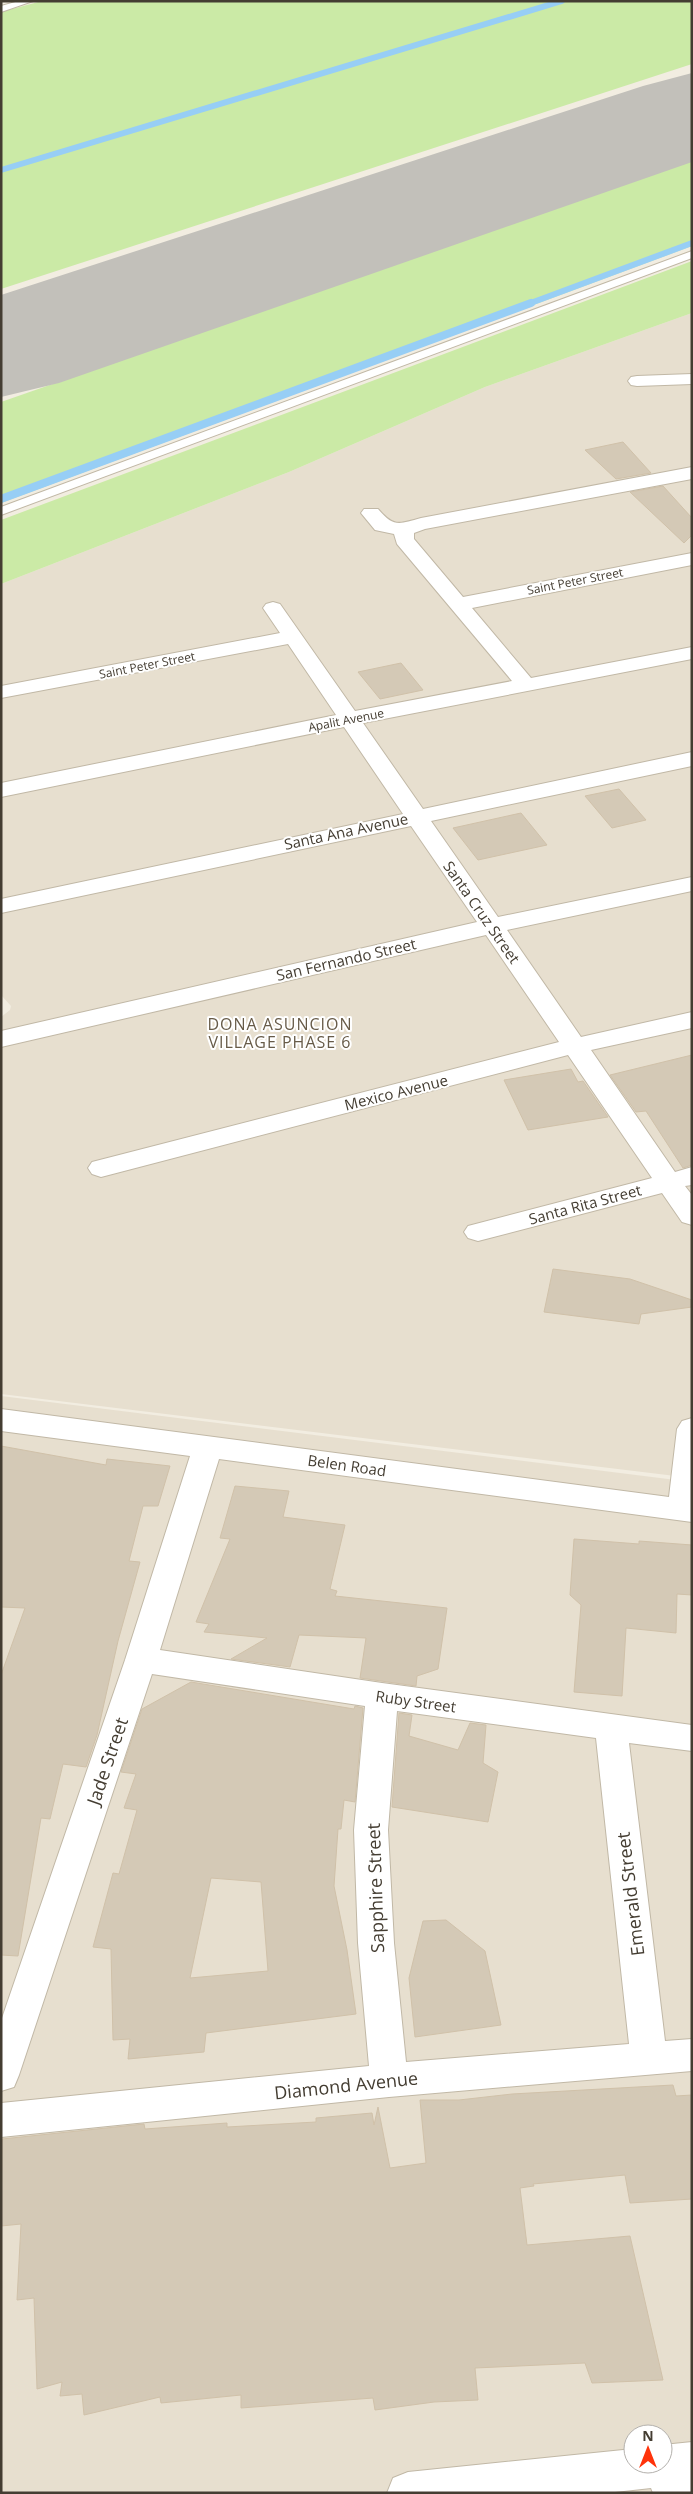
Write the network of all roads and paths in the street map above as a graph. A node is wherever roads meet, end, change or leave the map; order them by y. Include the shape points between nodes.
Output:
1 (29, 1) edge
2 (1, 9) edge
3 (692, 254) edge
4 (692, 379) edge
5 (637, 380) dead end
6 (692, 473) edge
7 (1, 511) edge
8 (371, 513) dead end
9 (404, 530) junction
10 (692, 559) edge
11 (459, 604) junction
12 (273, 608) dead end
13 (293, 637) junction
14 (692, 653) edge
15 (526, 686) junction
16 (1, 692) edge
17 (349, 719) junction
18 (692, 759) edge
19 (1, 790) edge
20 (416, 816) junction
21 (692, 884) edge
22 (1, 906) edge
23 (492, 926) junction
24 (692, 1020) edge
25 (1, 1039) edge
26 (575, 1046) junction
27 (101, 1168) dead end
28 (680, 1179) edge
29 (692, 1216) edge
30 (478, 1232) dead end
31 (1, 1420) edge
32 (692, 1430) edge
33 (208, 1446) junction
34 (687, 1511) edge
35 (141, 1660) junction
36 (382, 1696) junction
37 (610, 1728) junction
38 (692, 1738) edge
39 (692, 2055) edge
40 (649, 2060) junction
41 (1, 2074) edge
42 (389, 2080) junction
43 (1, 2120) edge
44 (676, 2474) edge
45 (422, 2491) edge

1 - 2 lane
3 - 7 lane
4 - 5 street
6 - 9 street via 421,524
8 - 9 street via 382,526
9 - 11 street via 404,540
10 - 11 street, Saint Peter Street
11 - 15 street
12 - 13 street, Santa Cruz Street
13 - 16 street, Saint Peter Street
13 - 17 street, Santa Cruz Street
14 - 15 street, Apalit Avenue
15 - 17 street, Apalit Avenue
17 - 19 street, Apalit Avenue
17 - 20 street, Santa Cruz Street
18 - 20 street, Santa Ana Avenue
20 - 22 street, Santa Ana Avenue
20 - 23 street, Santa Cruz Street
21 - 23 street, San Fernando Street
23 - 25 street, San Fernando Street
23 - 26 street, Santa Cruz Street
24 - 26 street, Mexico Avenue
26 - 27 street, Mexico Avenue
26 - 28 street, Santa Cruz Street
28 - 29 street, Santa Cruz Street
28 - 30 street, Santa Rita Street
31 - 33 street, Belen Road
32 - 34 street
33 - 34 street, Belen Road
33 - 35 street, Jade Street
35 - 36 street, Ruby Street
35 - 41 street, Jade Street
36 - 37 street, Ruby Street
36 - 42 street, Sapphire Street via 371,1830 376,1943
37 - 38 street, Ruby Street
37 - 40 street, Emerald Street
39 - 40 street, Diamond Avenue
40 - 42 street, Diamond Avenue
42 - 43 street, Diamond Avenue
44 - 45 street

